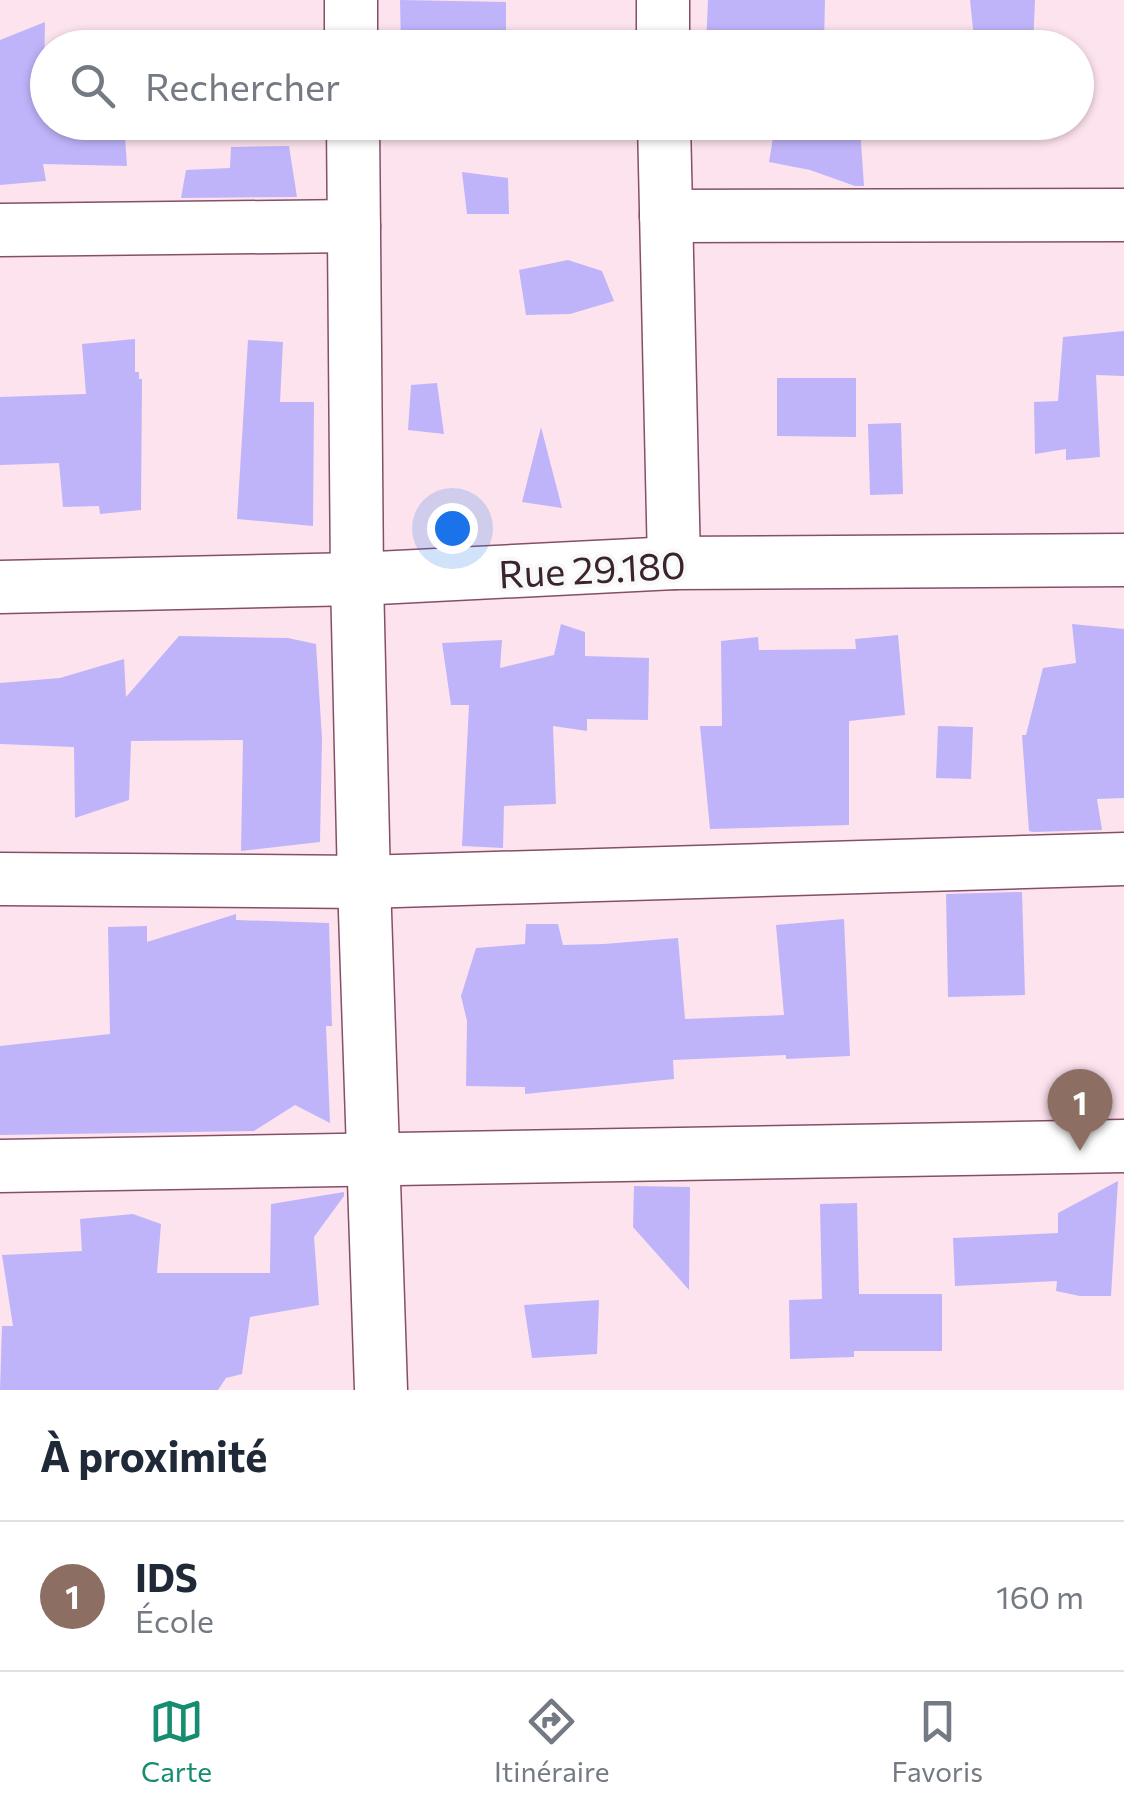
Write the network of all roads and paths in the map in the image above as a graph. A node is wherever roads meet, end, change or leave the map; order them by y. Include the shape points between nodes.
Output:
1 (351, 0) edge
2 (663, 0) edge
3 (352, 30) edge
4 (663, 30) edge
5 (352, 140) edge
6 (664, 140) edge
7 (1124, 215) edge
8 (666, 216) junction
9 (354, 226) junction
10 (0, 230) edge
11 (1124, 560) edge
12 (674, 563) junction
13 (357, 579) junction
14 (0, 587) edge
15 (1124, 859) edge
16 (0, 879) edge
17 (364, 882) junction
18 (1124, 1146) edge
19 (374, 1158) junction
20 (0, 1166) edge
21 (381, 1390) edge

1 - 3 street
2 - 4 street
5 - 9 street
6 - 8 street
7 - 8 street
8 - 12 street
9 - 10 street
9 - 13 street
11 - 12 street, Rue 29.180
12 - 13 street, Rue 29.180
13 - 14 street, Rue 29.180
13 - 17 street
15 - 17 street
16 - 17 street
17 - 19 street
18 - 19 street
19 - 20 street
19 - 21 street

